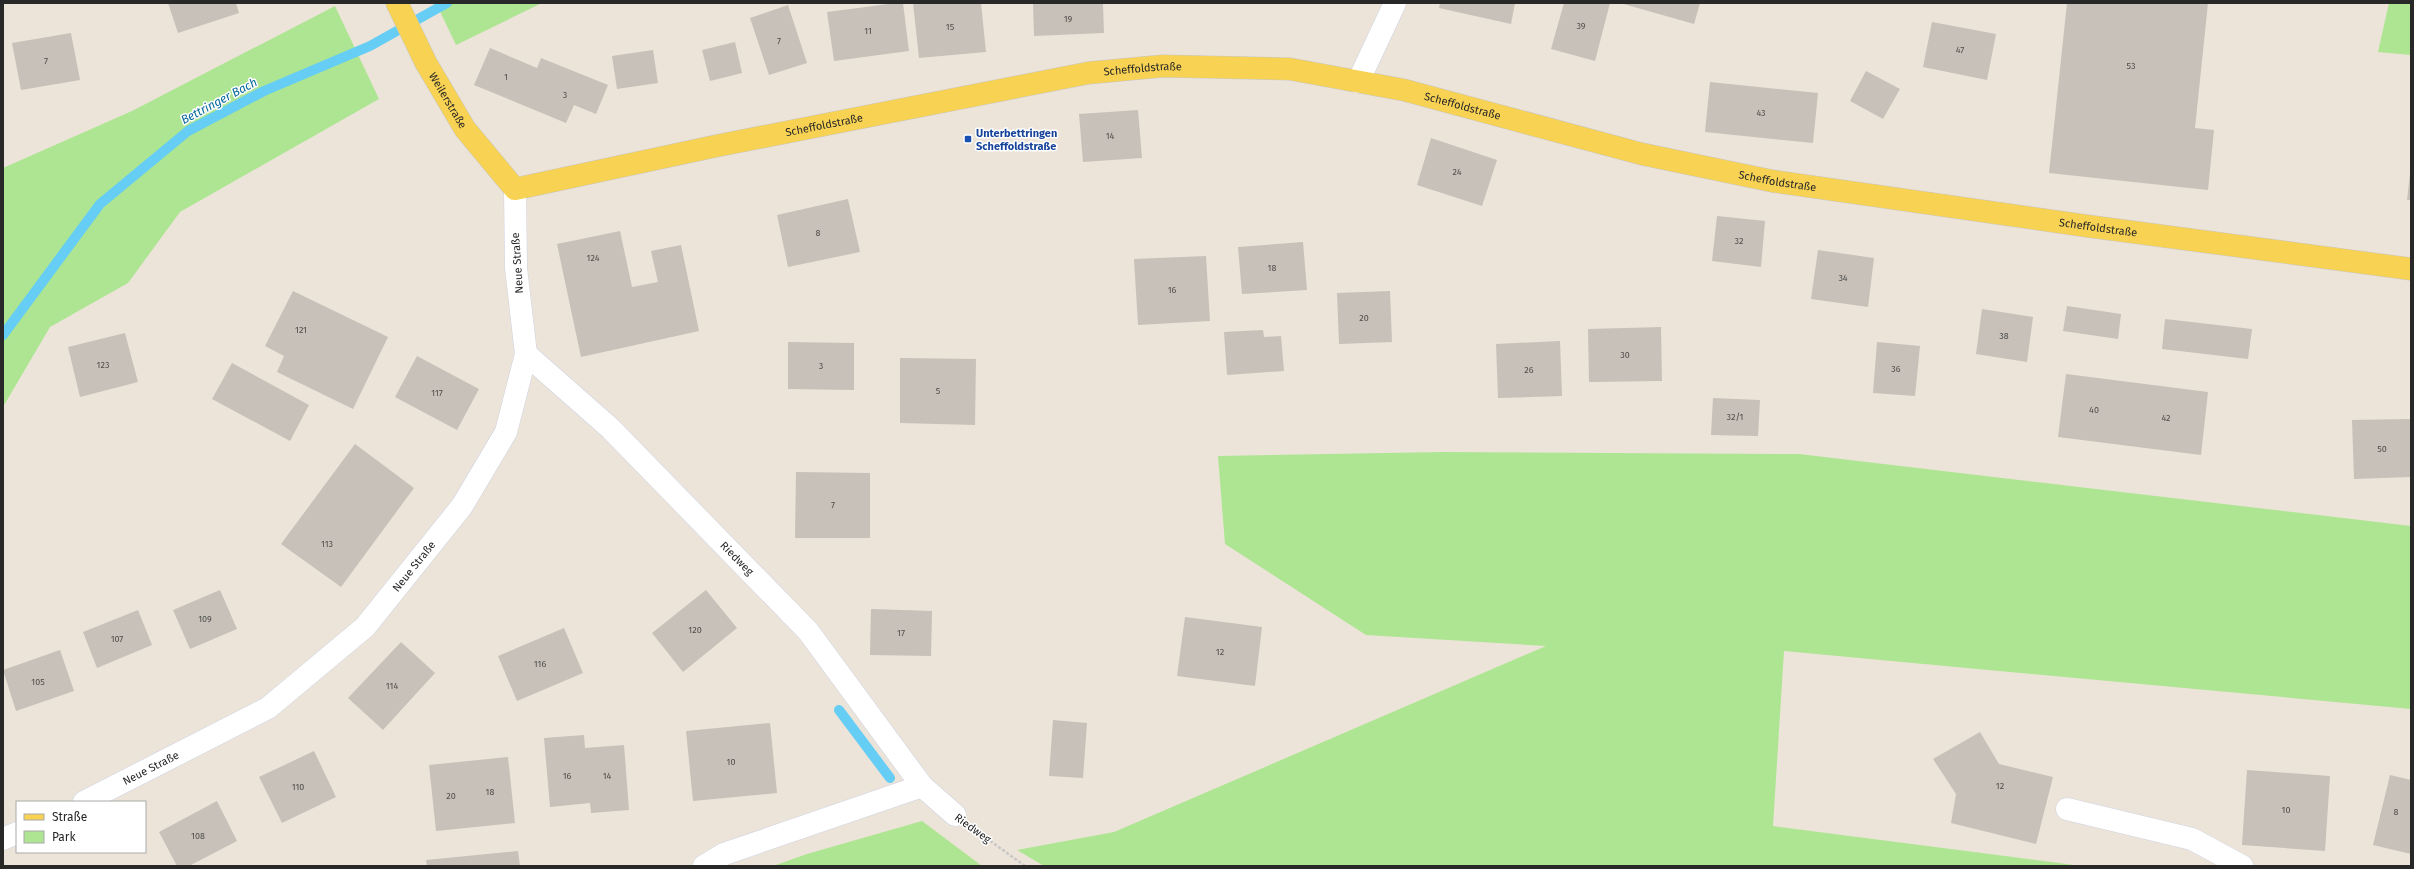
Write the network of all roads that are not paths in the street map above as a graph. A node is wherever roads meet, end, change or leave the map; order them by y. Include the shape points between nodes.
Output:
1 (397, 3) edge
2 (1395, 3) edge
3 (1358, 82) junction
4 (514, 189) junction
5 (2411, 269) edge
6 (526, 354) junction
7 (922, 786) junction
8 (86, 801) edge
9 (2067, 809) dead end
10 (955, 815) road end
11 (16, 833) edge
12 (3, 839) edge
13 (704, 866) edge
14 (2242, 866) edge

1 - 4 main road, Weilerstraße via 426,63 466,129
2 - 3 street
3 - 4 main road, Scheffoldstraße via 1290,69 1163,66 1088,73 723,144
3 - 5 main road, Scheffoldstraße via 1404,90 1642,154 1772,181
4 - 6 street, Neue Straße via 516,268
6 - 7 street, Riedweg via 610,428 808,631
6 - 8 street, Neue Straße via 506,432 462,506 365,626 268,708
7 - 10 street, Riedweg
7 - 13 street via 724,854
9 - 14 street via 2192,839
11 - 12 street

